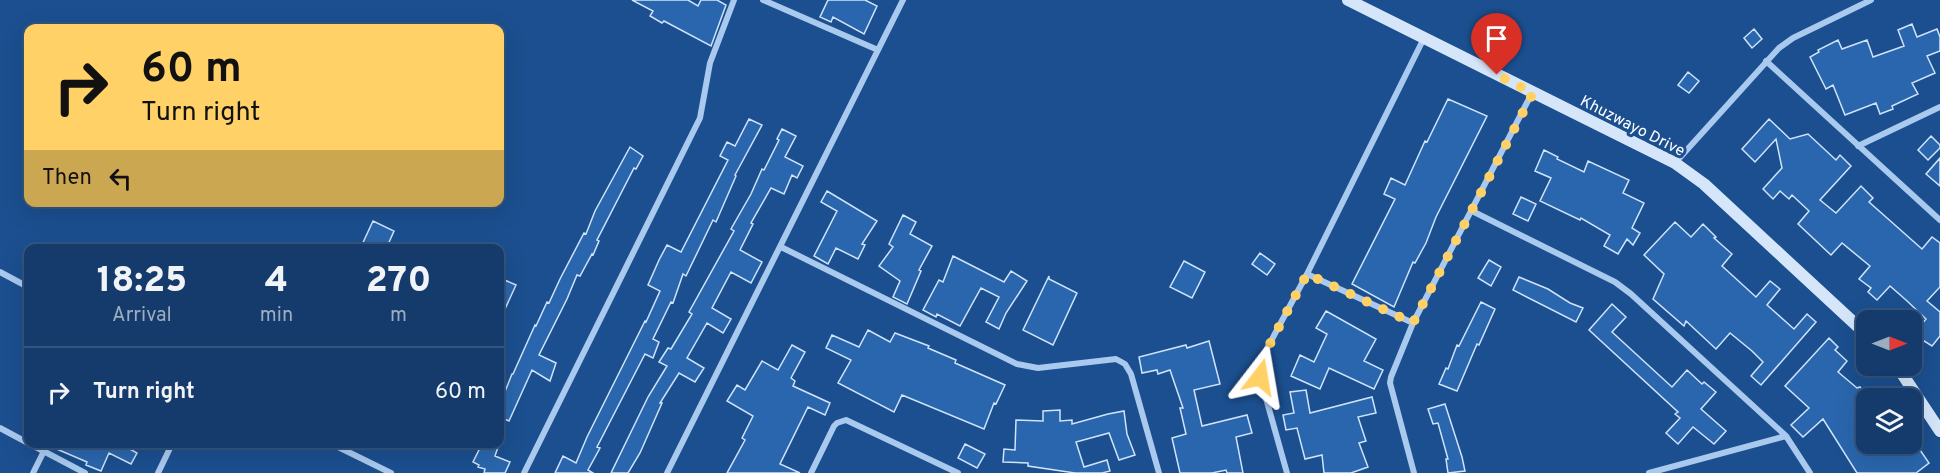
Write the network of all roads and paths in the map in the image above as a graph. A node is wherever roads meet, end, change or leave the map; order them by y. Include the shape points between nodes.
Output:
1 (734, 0) edge
2 (763, 0) edge
3 (903, 0) edge
4 (1348, 0) edge
5 (1871, 0) edge
6 (1425, 38) junction
7 (878, 50) junction
8 (1766, 61) junction
9 (1533, 93) junction
10 (1940, 107) edge
11 (1858, 146) junction
12 (1675, 163) junction
13 (1472, 211) junction
14 (1940, 220) edge
15 (781, 247) junction
16 (0, 272) edge
17 (1307, 274) junction
18 (24, 285) edge
19 (1413, 323) junction
20 (1856, 325) edge
21 (1904, 376) edge
22 (0, 428) edge
23 (1940, 431) edge
24 (1786, 436) junction
25 (24, 441) edge
26 (36, 448) edge
27 (170, 448) edge
28 (340, 448) edge
29 (44, 452) junction
30 (668, 471) edge
31 (33, 473) edge
32 (85, 473) edge
33 (158, 473) edge
34 (391, 473) edge
35 (524, 473) edge
36 (677, 473) edge
37 (811, 473) edge
38 (958, 473) edge
39 (1158, 473) edge
40 (1287, 473) edge
41 (1414, 473) edge
42 (1649, 473) edge
43 (1810, 473) edge

1 - 35 street via 710,63 700,118
2 - 7 street
3 - 7 street
4 - 6 street, Khuzwayo Drive
5 - 8 street via 1793,39
6 - 9 street, Khuzwayo Drive
6 - 17 street
7 - 15 street
8 - 11 street
8 - 12 street
9 - 12 street, Khuzwayo Drive
9 - 13 street
10 - 11 street
11 - 14 street
12 - 20 street, Khuzwayo Drive via 1704,184
13 - 19 street
13 - 24 street via 1615,282
15 - 30 street
15 - 39 street via 1017,364 1038,368 1116,359 1125,364
16 - 18 street
17 - 19 street
17 - 40 street via 1261,366 1260,377
19 - 41 street via 1390,383
21 - 23 street
22 - 25 street
24 - 42 street
24 - 43 street
26 - 29 street
27 - 33 street
28 - 34 street
29 - 31 street
29 - 32 street
30 - 36 street
37 - 38 street via 834,426 846,420

